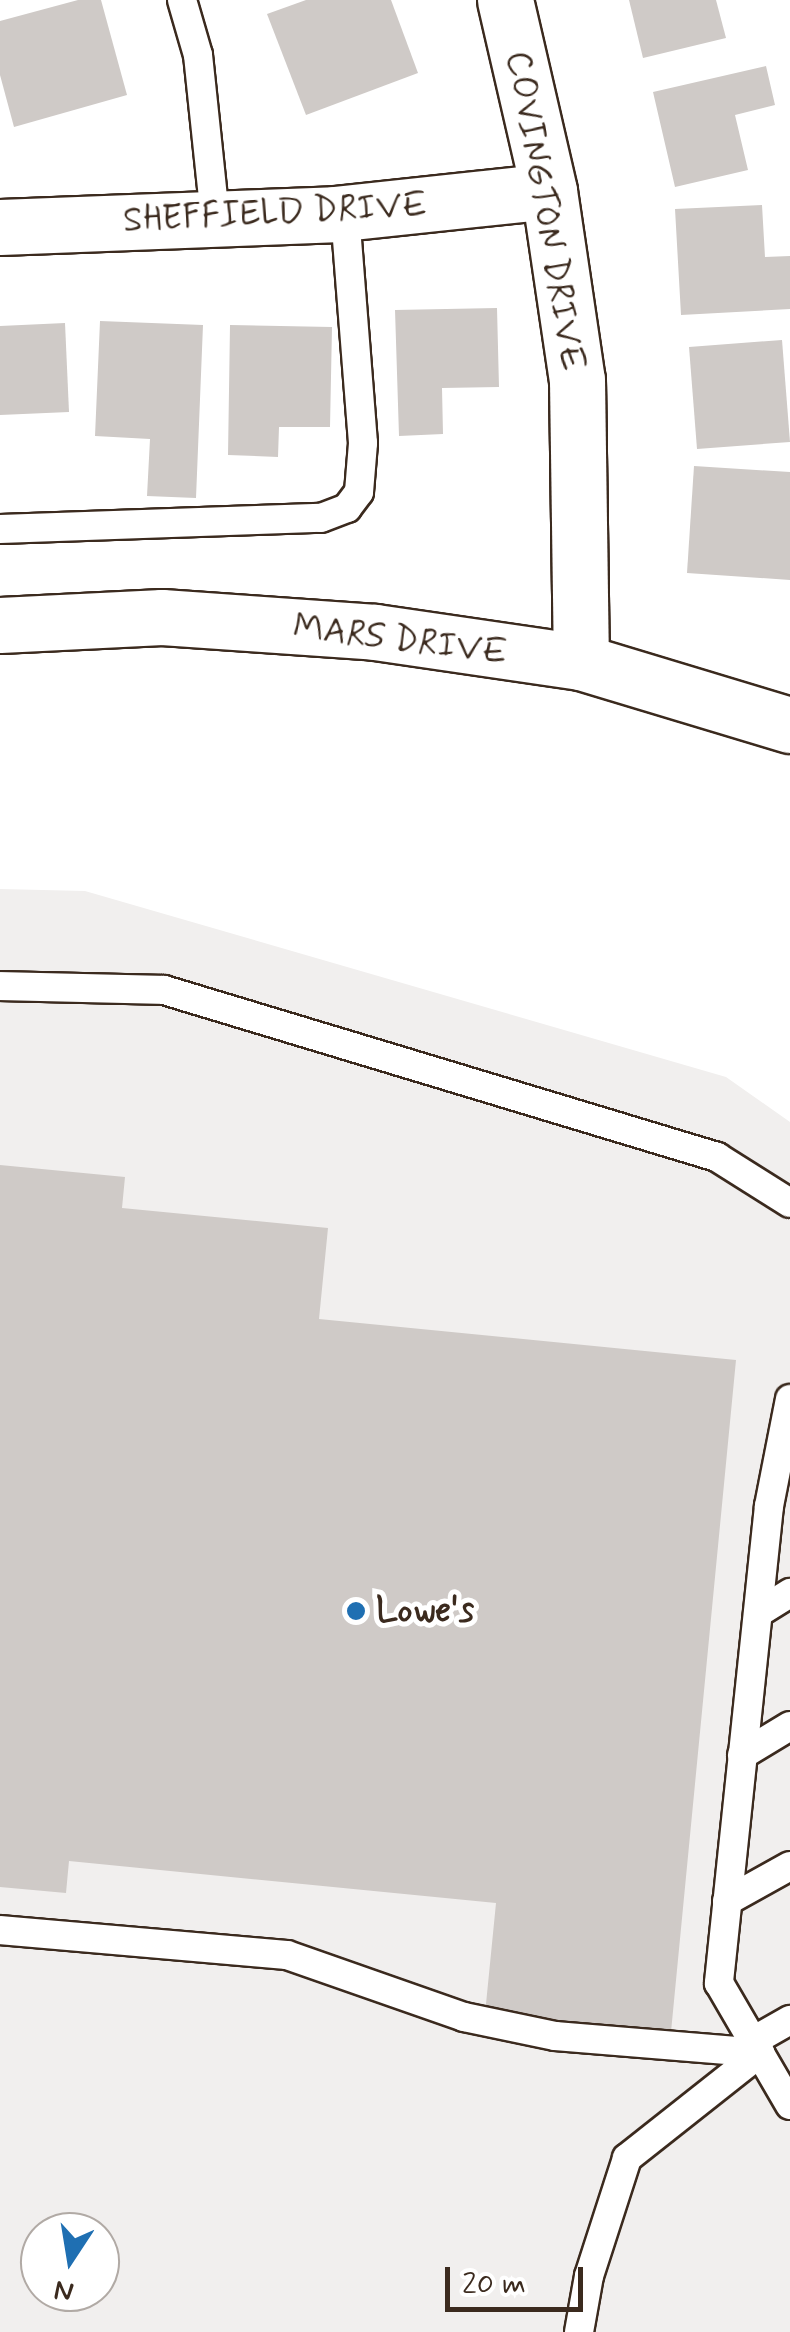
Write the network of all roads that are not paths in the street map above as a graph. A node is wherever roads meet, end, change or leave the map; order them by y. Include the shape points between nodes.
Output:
1 (182, 0) edge
2 (505, 0) edge
3 (549, 191) junction
4 (345, 213) junction
5 (215, 218) junction
6 (0, 227) edge
7 (0, 529) edge
8 (0, 625) edge
9 (581, 662) junction
10 (790, 725) edge
11 (0, 986) edge
12 (790, 1203) edge
13 (790, 1399) edge
14 (790, 1593) edge
15 (758, 1613) junction
16 (790, 1726) edge
17 (742, 1755) junction
18 (790, 1866) edge
19 (727, 1901) junction
20 (0, 1930) edge
21 (790, 2020) edge
22 (756, 2047) junction
23 (790, 2105) edge
24 (579, 2332) edge

1 - 5 lane via 198,55
2 - 3 street, COVINGTON DRIVE
3 - 4 street, SHEFFIELD DRIVE
3 - 9 street, COVINGTON DRIVE via 577,380
4 - 5 street, SHEFFIELD DRIVE
4 - 7 lane via 363,443 359,492 347,508 320,518
5 - 6 street, SHEFFIELD DRIVE
8 - 9 street, MARS DRIVE via 162,617 375,632
9 - 10 street, MARS DRIVE
11 - 12 lane via 164,990 717,1156
13 - 15 lane via 768,1506
14 - 15 lane
15 - 17 lane
16 - 17 lane
17 - 19 lane
18 - 19 lane
19 - 22 lane via 719,1983
20 - 22 lane via 287,1955 464,2017 536,2032
21 - 22 lane
22 - 23 lane
22 - 24 lane via 626,2158

